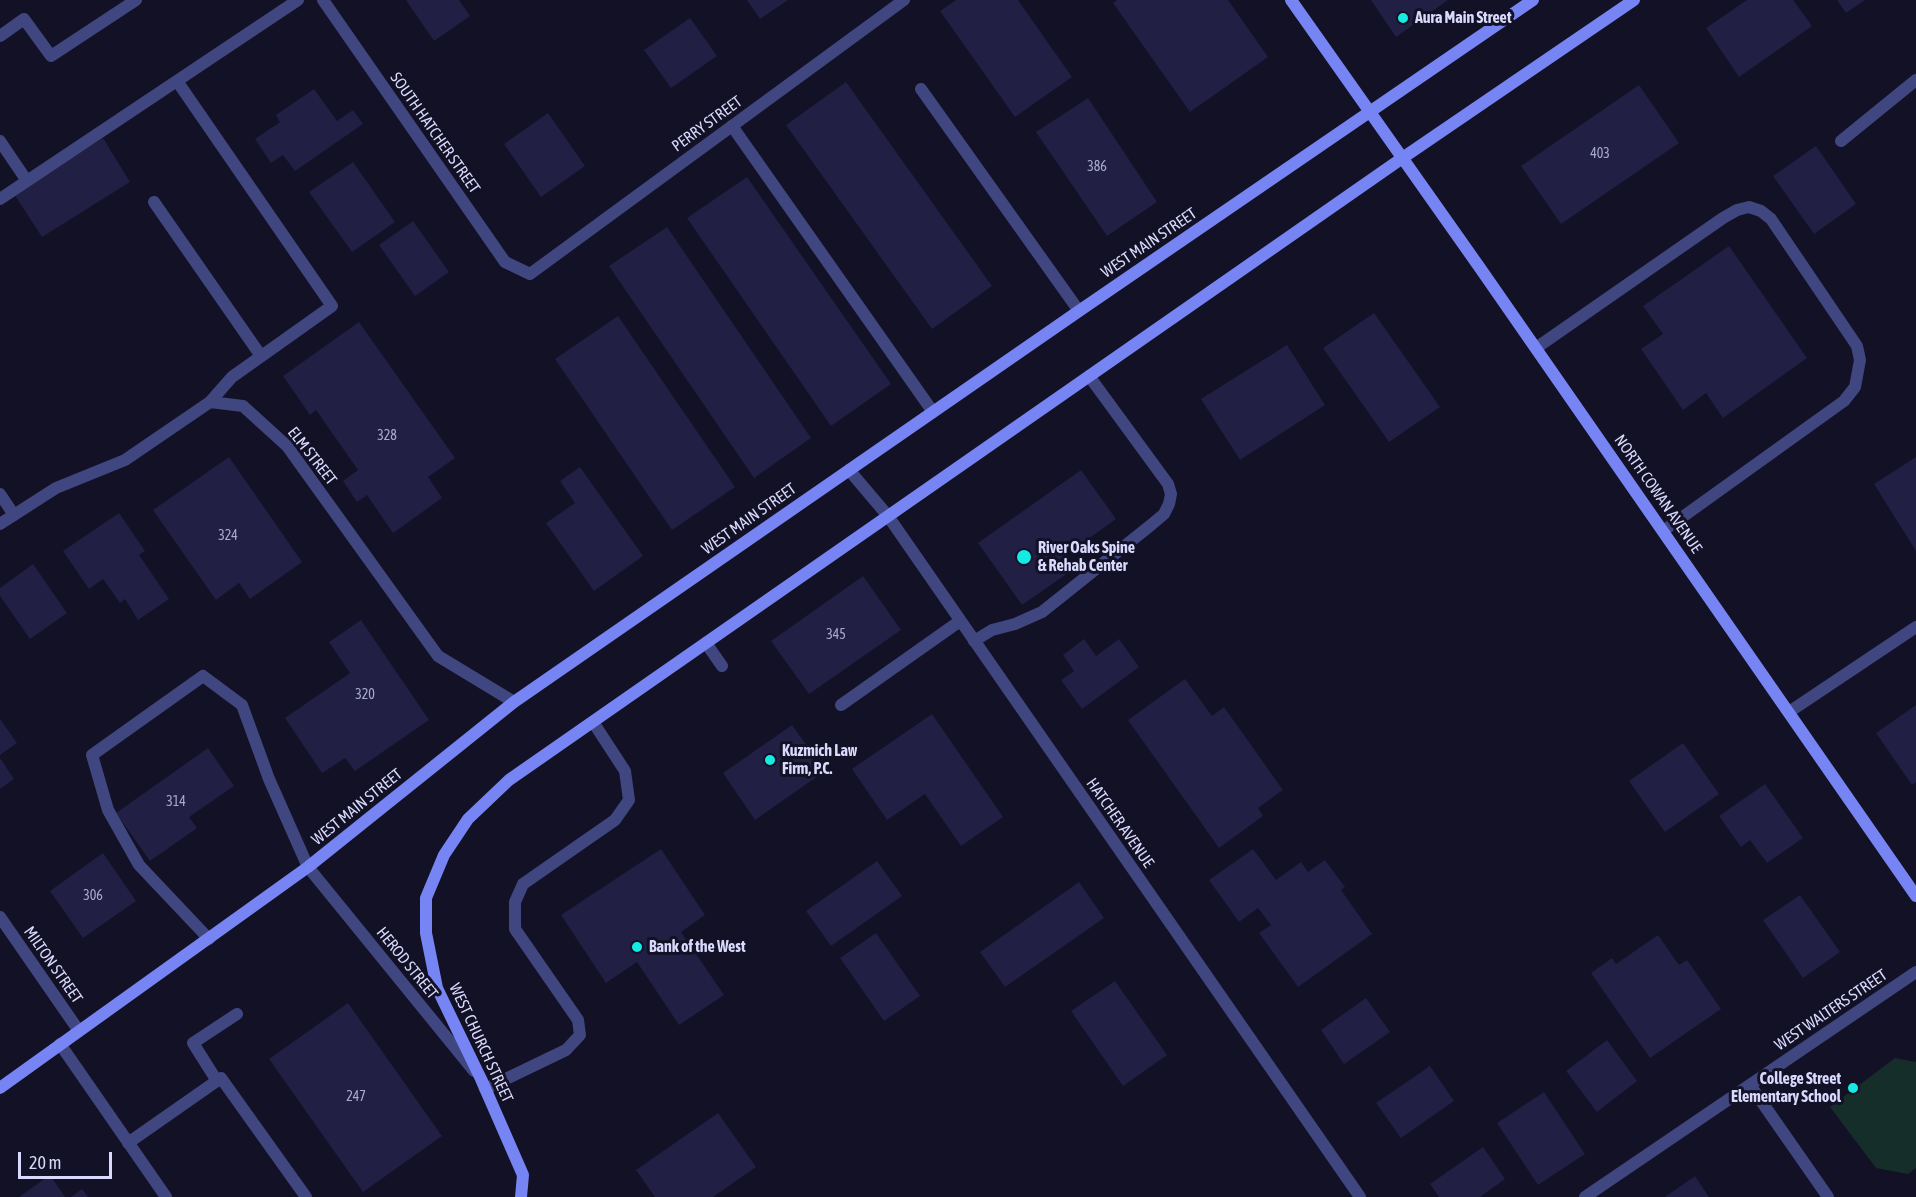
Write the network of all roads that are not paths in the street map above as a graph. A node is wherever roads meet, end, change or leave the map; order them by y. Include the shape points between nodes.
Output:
1 (136, 0) edge
2 (298, 0) edge
3 (323, 0) edge
4 (904, 0) edge
5 (1291, 0) edge
6 (1533, 0) edge
7 (1634, 0) edge
8 (0, 36) edge
9 (1916, 80) edge
10 (177, 81) junction
11 (921, 89) dead end
12 (1370, 111) junction
13 (732, 126) junction
14 (0, 141) edge
15 (1841, 141) dead end
16 (1401, 159) junction
17 (27, 181) junction
18 (0, 199) edge
19 (154, 202) dead end
20 (530, 274) joint
21 (1079, 311) junction
22 (1536, 348) junction
23 (261, 356) junction
24 (1089, 376) junction
25 (210, 402) junction
26 (933, 412) junction
27 (849, 470) junction
28 (0, 494) edge
29 (14, 515) junction
30 (888, 516) junction
31 (0, 524) edge
32 (1663, 531) junction
33 (960, 621) junction
34 (1916, 627) edge
35 (974, 641) junction
36 (706, 643) junction
37 (722, 666) dead end
38 (514, 702) junction
39 (841, 705) dead end
40 (1790, 712) junction
41 (593, 722) junction
42 (309, 867) junction
43 (1916, 896) edge
44 (0, 917) edge
45 (209, 939) junction
46 (1916, 972) edge
47 (237, 1014) dead end
48 (79, 1031) junction
49 (60, 1044) junction
50 (217, 1081) junction
51 (483, 1084) junction
52 (1750, 1085) junction
53 (0, 1088) edge
54 (128, 1143) junction
55 (166, 1197) edge
56 (306, 1197) edge
57 (521, 1197) edge
58 (1360, 1197) edge
59 (1585, 1197) edge
60 (1828, 1197) edge

1 - 8 street via 51,56 24,19
2 - 10 street
3 - 20 street, SOUTH HATCHER STREET via 505,262
4 - 13 street, PERRY STREET
5 - 12 main road, NORTH COWAN AVENUE
6 - 12 main road, WEST MAIN STREET
7 - 16 main road
9 - 15 street
10 - 17 street
10 - 23 street via 332,306
11 - 21 street
12 - 16 main road, NORTH COWAN AVENUE
12 - 21 main road, WEST MAIN STREET
13 - 20 street, PERRY STREET
13 - 26 street
14 - 17 street
16 - 22 main road, NORTH COWAN AVENUE
16 - 24 main road
17 - 18 street
19 - 23 street
21 - 26 main road, WEST MAIN STREET
22 - 32 main road, NORTH COWAN AVENUE
22 - 32 street via 1737,210 1749,207 1771,219 1857,346 1860,360 1855,387 1844,401
23 - 25 street via 232,377
24 - 30 main road
24 - 35 street via 1168,484 1172,494 1164,514 1042,612 992,630
25 - 29 street via 125,460 56,488
25 - 38 street, ELM STREET via 243,406 287,446 438,656
26 - 27 main road, WEST MAIN STREET
27 - 30 street, HATCHER AVENUE
27 - 38 main road, WEST MAIN STREET
28 - 29 street
29 - 31 street
30 - 33 street, HATCHER AVENUE
30 - 36 main road
32 - 40 main road, NORTH COWAN AVENUE
33 - 35 street, HATCHER AVENUE
33 - 39 street
34 - 40 street
35 - 58 street, HATCHER AVENUE
36 - 37 street
36 - 41 main road
38 - 42 main road, WEST MAIN STREET
40 - 43 main road, NORTH COWAN AVENUE
41 - 51 main road, WEST CHURCH STREET via 509,780 468,819 444,855 426,898 426,933 437,988
41 - 51 street via 625,771 629,800 615,820 523,884 515,902 515,929 578,1020 580,1035 566,1050
42 - 45 main road, WEST MAIN STREET
42 - 45 street, HEROD STREET via 269,779 242,705 203,676 92,755 108,810 139,865
42 - 51 street, HEROD STREET
44 - 48 street, MILTON STREET
45 - 48 main road, WEST MAIN STREET
46 - 52 street, WEST WALTERS STREET
47 - 50 street via 193,1043
48 - 49 main road, WEST MAIN STREET
49 - 53 main road, WEST MAIN STREET
49 - 54 street
50 - 54 street
50 - 56 street via 221,1078
51 - 57 main road, WEST CHURCH STREET via 523,1175
52 - 59 street, WEST WALTERS STREET
52 - 60 street
54 - 55 street

